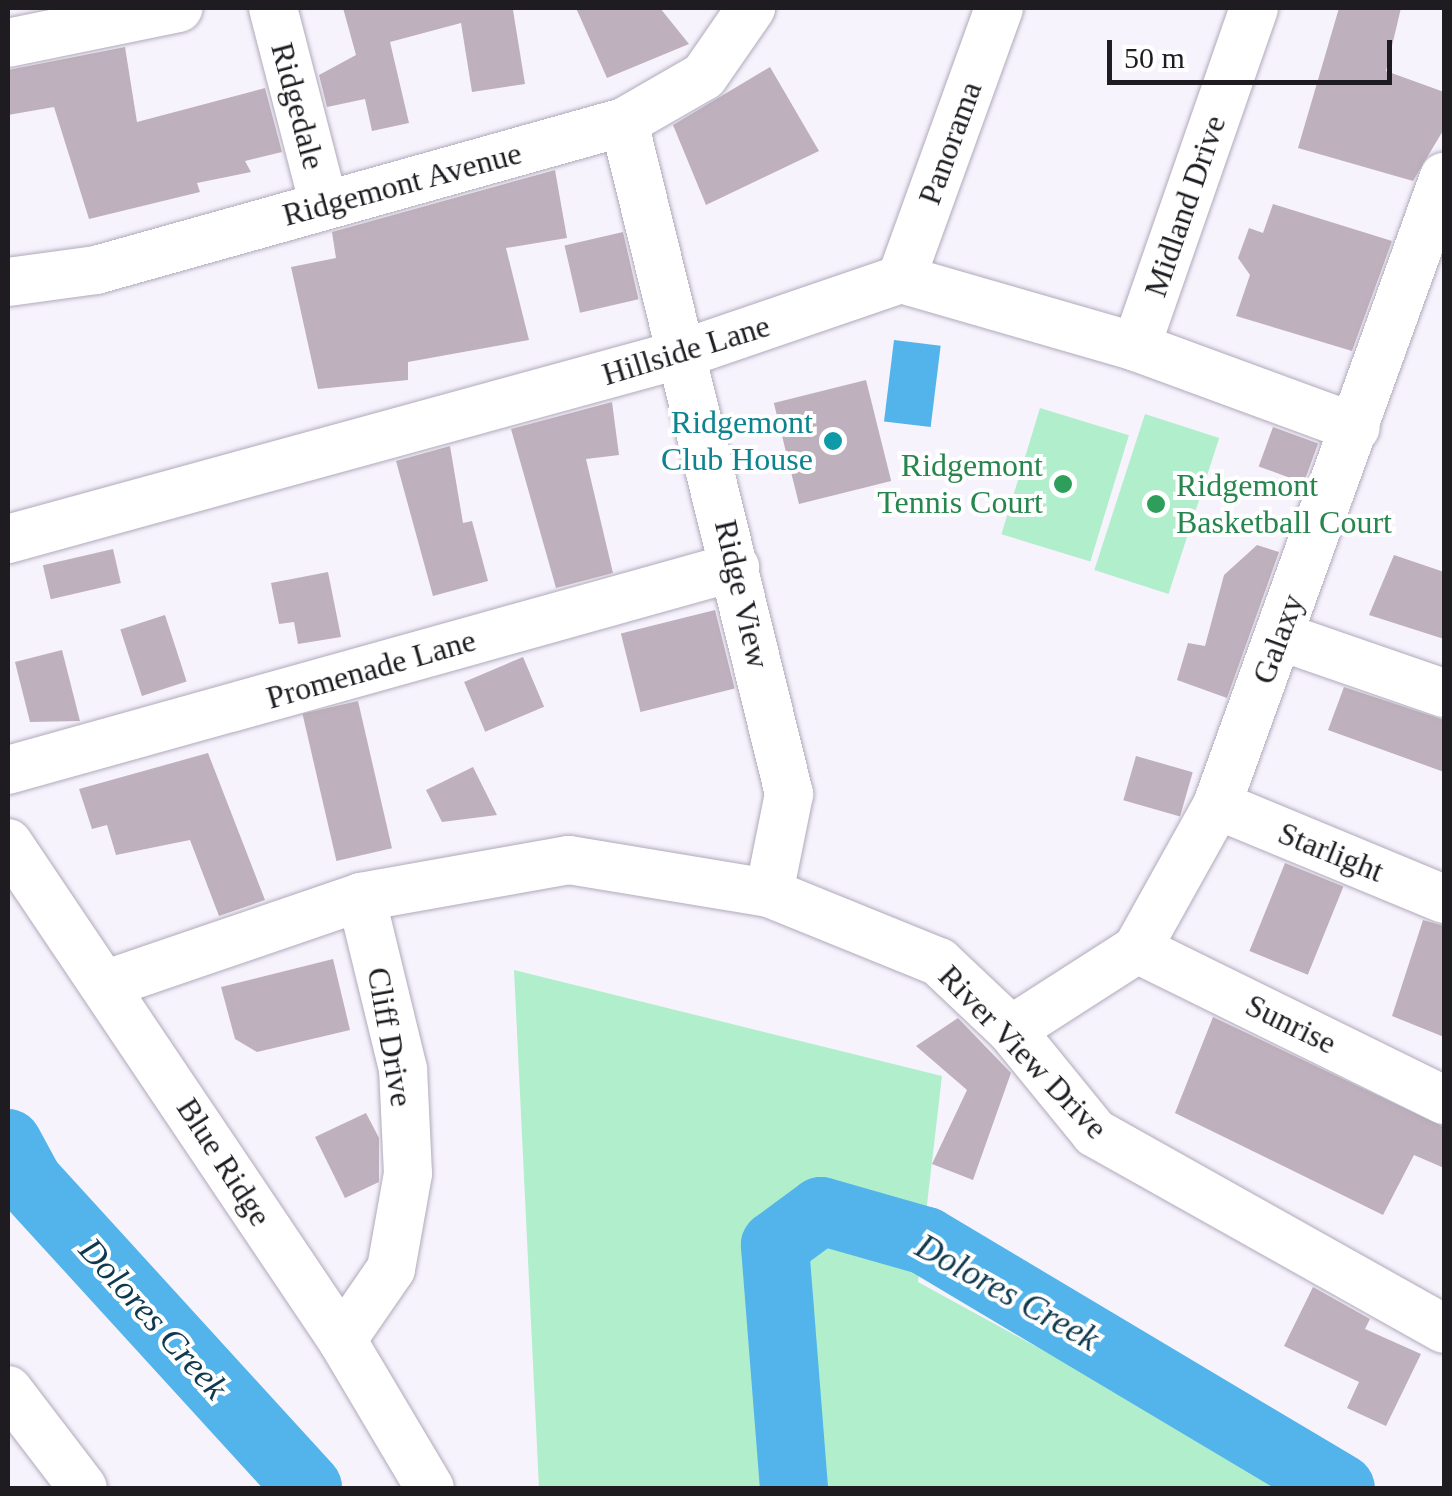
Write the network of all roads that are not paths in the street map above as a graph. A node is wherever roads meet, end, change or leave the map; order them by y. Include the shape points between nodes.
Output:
1 (178, 8) edge
2 (273, 8) edge
3 (750, 8) edge
4 (999, 8) edge
5 (1254, 8) edge
6 (8, 43) edge
7 (624, 122) junction
8 (1444, 176) edge
9 (324, 205) junction
10 (901, 279) junction
11 (8, 282) edge
12 (1136, 347) junction
13 (685, 354) junction
14 (1356, 428) junction
15 (8, 539) edge
16 (735, 568) junction
17 (1278, 636) junction
18 (1444, 693) edge
19 (8, 770) edge
20 (1217, 806) junction
21 (8, 842) edge
22 (769, 893) junction
23 (362, 897) junction
24 (1444, 898) edge
25 (1137, 949) junction
26 (107, 984) junction
27 (1011, 1030) junction
28 (1444, 1100) edge
29 (1444, 1329) edge
30 (342, 1340) junction
31 (8, 1390) edge
32 (83, 1488) edge
33 (430, 1488) edge

1 - 6 street
2 - 9 street, Ridgedale
3 - 7 street, Ridgemont Avenue via 704,76
4 - 10 street, Panorama
5 - 12 street, Midland Drive
7 - 9 street, Ridgemont Avenue
7 - 13 street, Ridge View
8 - 14 street, Galaxy
9 - 11 street, Ridgemont Avenue via 96,270
10 - 12 street
10 - 13 street, Hillside Lane
12 - 14 street
13 - 15 street, Hillside Lane
13 - 16 street, Ridge View
14 - 17 street, Galaxy
16 - 19 street, Promenade Lane
16 - 22 street, Ridge View via 789,794
17 - 18 street
17 - 20 street, Galaxy
20 - 24 street, Starlight
20 - 25 street, Galaxy
21 - 26 street, Blue Ridge
22 - 23 street, River View Drive via 569,860
22 - 27 street, River View Drive via 939,962
23 - 26 street, River View Drive
23 - 30 street, Cliff Drive via 402,1068 408,1174 391,1269
25 - 27 street, Galaxy
25 - 28 street, Sunrise
26 - 30 street, Blue Ridge
27 - 29 street, River View Drive via 1095,1134
30 - 33 street, Blue Ridge
31 - 32 street

